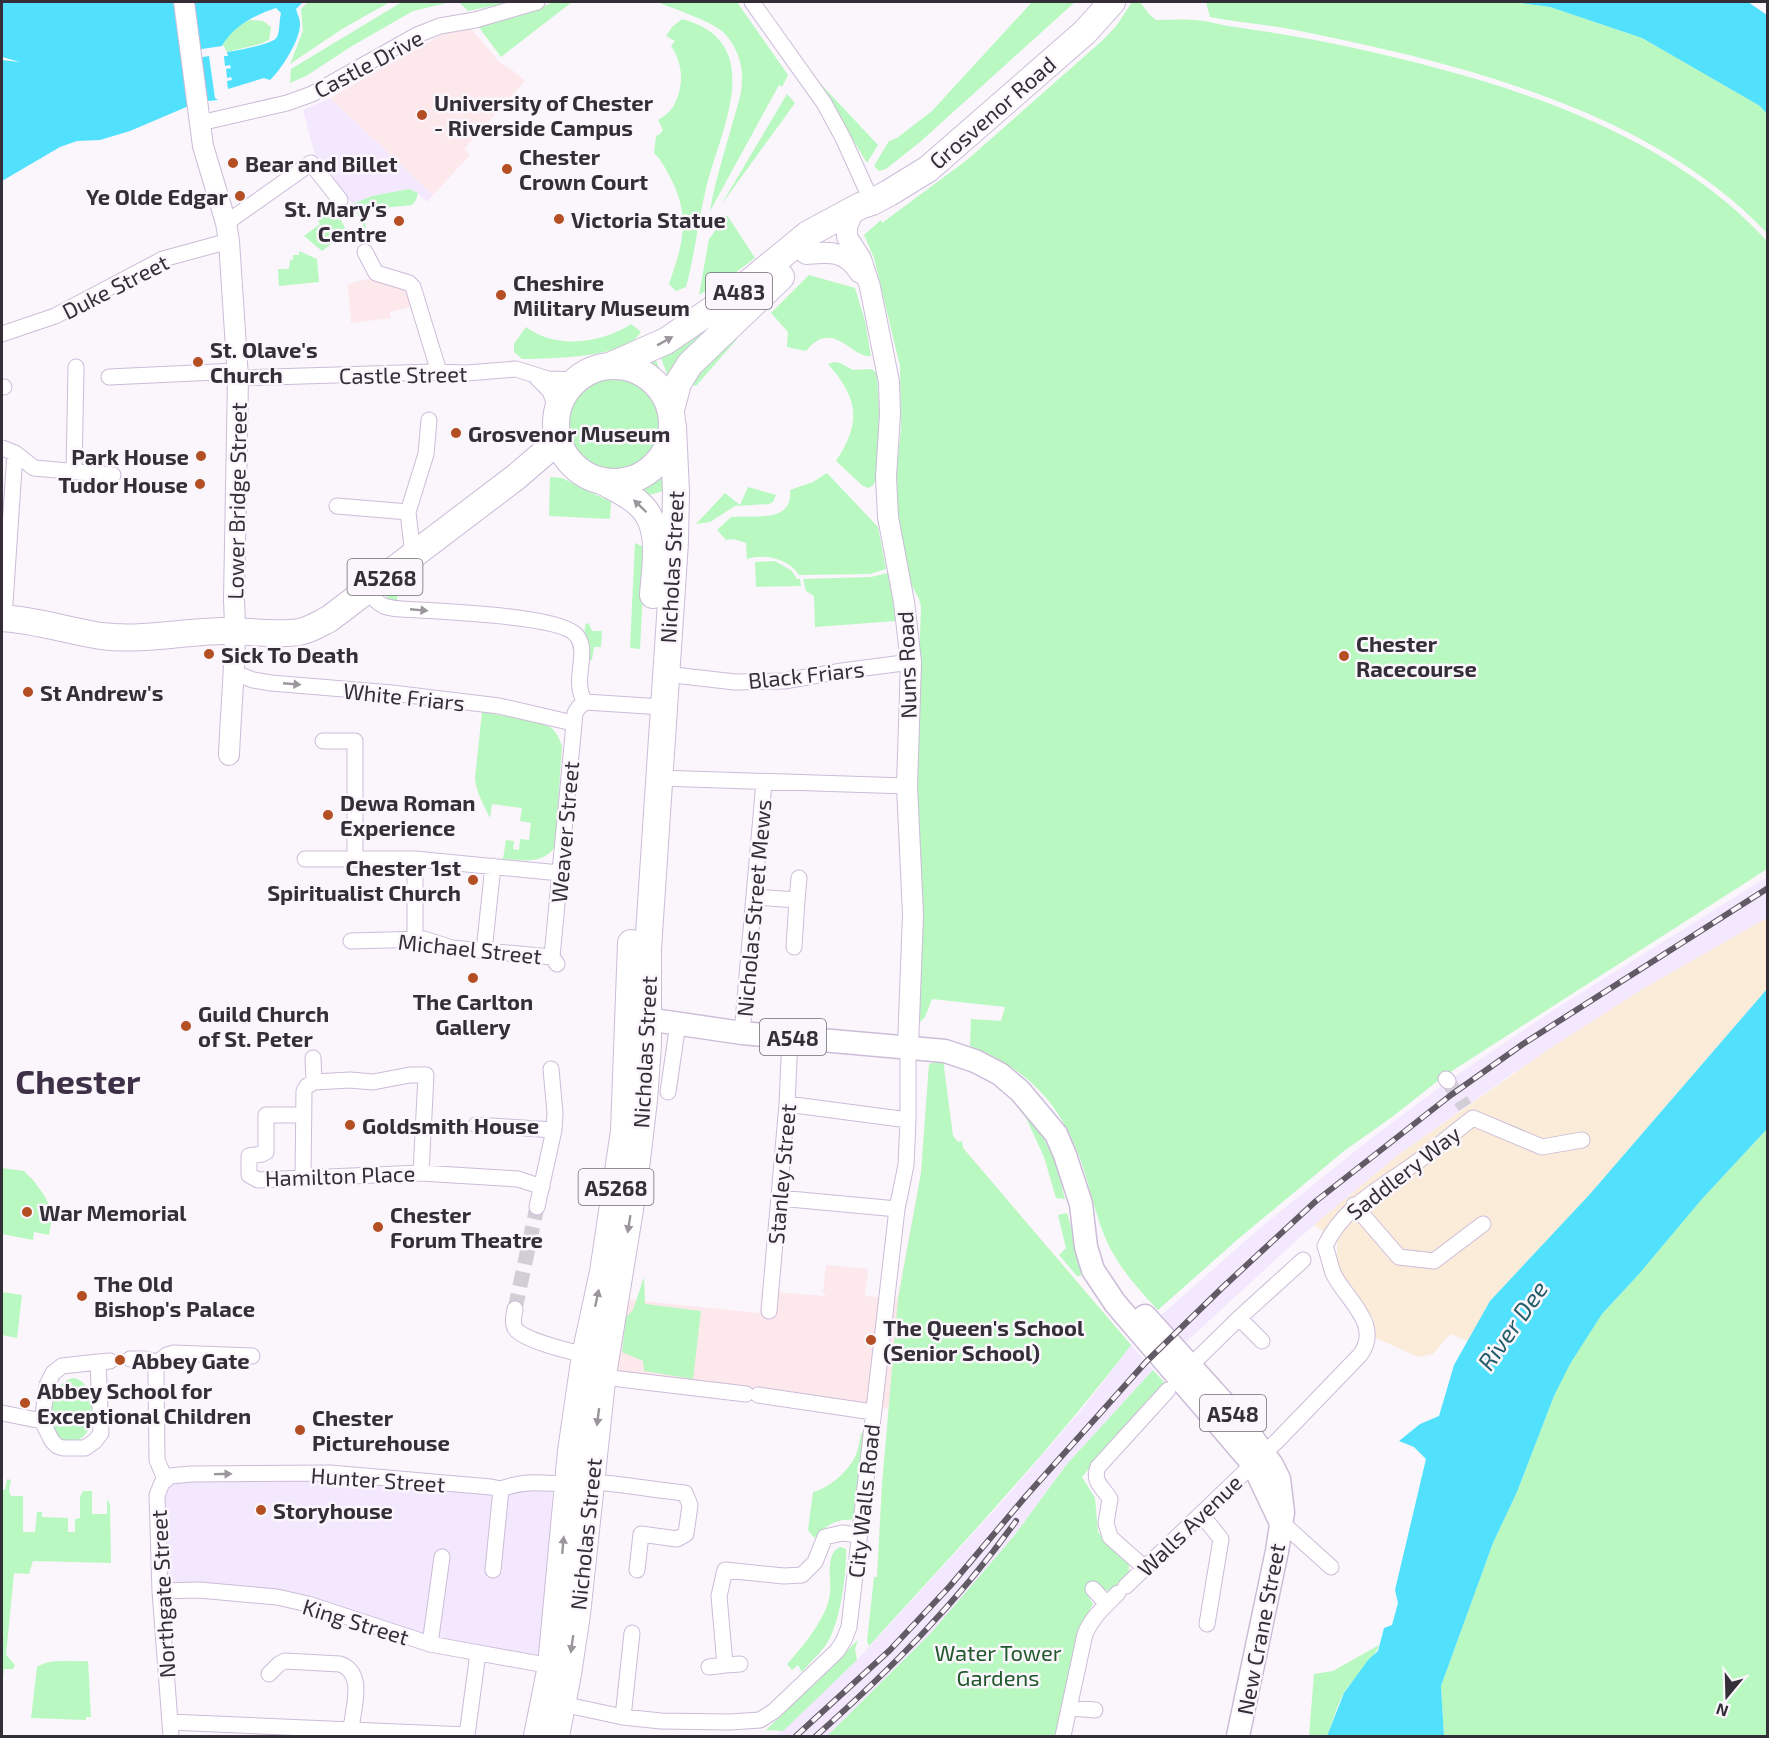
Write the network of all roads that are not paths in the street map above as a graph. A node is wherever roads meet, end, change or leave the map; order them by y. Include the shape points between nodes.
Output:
1 (184, 2) edge
2 (537, 2) edge
3 (752, 2) edge
4 (1112, 2) edge
5 (199, 113) junction
6 (340, 200) dead end
7 (862, 207) junction
8 (227, 232) junction
9 (365, 252) dead end
10 (806, 254) junction
11 (870, 288) junction
12 (2, 334) edge
13 (612, 365) junction
14 (76, 367) dead end
15 (436, 372) junction
16 (237, 374) junction
17 (531, 374) junction
18 (109, 377) dead end
19 (576, 380) junction
20 (672, 418) junction
21 (429, 420) dead end
22 (557, 422) junction
23 (8, 451) edge
24 (579, 470) junction
25 (74, 471) junction
26 (113, 475) dead end
27 (516, 477) junction
28 (602, 481) junction
29 (337, 506) dead end
30 (408, 512) junction
31 (413, 555) junction
32 (366, 591) junction
33 (3, 618) edge
34 (236, 632) junction
35 (911, 662) junction
36 (235, 673) junction
37 (665, 674) junction
38 (585, 702) junction
39 (655, 706) junction
40 (573, 723) junction
41 (323, 741) dead end
42 (228, 755) dead end
43 (659, 778) junction
44 (764, 782) junction
45 (907, 786) junction
46 (305, 859) dead end
47 (355, 859) junction
48 (493, 866) junction
49 (415, 872) dead end
50 (560, 873) junction
51 (799, 879) dead end
52 (754, 897) junction
53 (797, 900) junction
54 (415, 939) junction
55 (351, 941) dead end
56 (794, 947) dead end
57 (484, 951) junction
58 (555, 961) joint
59 (678, 1023) junction
60 (641, 1027) junction
61 (742, 1033) junction
62 (790, 1037) junction
63 (908, 1047) junction
64 (313, 1058) dead end
65 (551, 1069) dead end
66 (314, 1082) junction
67 (668, 1092) dead end
68 (787, 1104) junction
69 (304, 1115) junction
70 (908, 1120) junction
71 (476, 1125) dead end
72 (554, 1130) junction
73 (1582, 1140) dead end
74 (421, 1173) junction
75 (303, 1177) junction
76 (542, 1186) junction
77 (779, 1198) junction
78 (1354, 1205) junction
79 (537, 1207) tunnel mouth
80 (897, 1209) junction
81 (1483, 1224) dead end
82 (1303, 1260) dead end
83 (515, 1309) tunnel mouth
84 (769, 1311) dead end
85 (1239, 1318) junction
86 (1262, 1341) dead end
87 (252, 1356) dead end
88 (130, 1359) dead end
89 (158, 1362) junction
90 (598, 1364) junction
91 (1179, 1377) junction
92 (873, 1412) junction
93 (2, 1413) edge
94 (42, 1421) junction
95 (1259, 1459) junction
96 (165, 1479) junction
97 (578, 1483) junction
98 (496, 1488) junction
99 (1201, 1514) junction
100 (1280, 1521) junction
101 (859, 1535) junction
102 (442, 1557) dead end
103 (1331, 1567) dead end
104 (1145, 1568) junction
105 (493, 1570) dead end
106 (637, 1570) dead end
107 (1093, 1589) dead end
108 (160, 1591) junction
109 (1117, 1595) junction
110 (1207, 1624) dead end
111 (632, 1633) dead end
112 (430, 1644) junction
113 (478, 1653) junction
114 (709, 1667) dead end
115 (560, 1670) junction
116 (269, 1674) dead end
117 (562, 1704) junction
118 (1071, 1708) junction
119 (1095, 1710) dead end
120 (624, 1717) junction
121 (351, 1729) junction
122 (170, 1730) edge
123 (537, 1737) edge
124 (556, 1737) edge
125 (1063, 1737) edge
126 (1238, 1737) edge

1 - 5 street, Lower Bridge Street
2 - 5 street, Castle Drive via 417,34 312,94 287,104
3 - 7 street via 824,103 843,138
4 - 7 highway, Grosvenor Road / A483 via 1085,33 928,169
5 - 8 street, Lower Bridge Street via 203,146
6 - 8 street, Duke Street via 311,163
7 - 10 highway, Grosvenor Road / A483
7 - 11 street, Nuns Road via 847,227 847,237 861,259
13 -> 7 highway, Grosvenor Road / A483 via 666,341 735,294 808,234
8 - 12 street, Duke Street via 163,259 55,316
8 - 16 street, Lower Bridge Street
9 - 15 street via 376,273 413,287
10 - 11 street, Nuns Road via 829,252 846,258
10 - 20 highway, Grosvenor Road / A483 via 690,364 678,383
11 - 35 street, Nuns Road via 889,382 888,517
13 - 19 highway, A5268 via 599,367
13 - 20 highway, A5268 via 628,367 656,382 666,395
14 - 25 street
15 - 16 street, Castle Street
15 - 17 street, Castle Street via 516,369
16 - 18 street, Castle Street
16 - 34 street, Lower Bridge Street
17 - 19 street, Castle Street
17 - 22 street via 546,384
19 - 22 highway, A5268 via 564,394
20 - 28 highway, A5268 via 670,443 650,470 619,482
20 - 37 highway, Nicholas Street / A5268 via 675,542
21 - 30 street via 426,454
22 - 24 highway, A5268 via 565,454
22 - 27 highway, A5268 via 544,453
23 - 25 street via 33,468
23 - 33 street
24 - 27 highway, A5268 via 554,468
24 - 28 highway, A5268
25 - 26 street
27 - 31 highway, A5268
39 -> 28 highway, Nicholas Street / A5268 via 656,537 644,508
29 - 30 street
30 - 31 street
31 - 32 highway, A5268
32 - 34 highway, A5268 via 308,630
32 -> 38 street via 387,607 524,619 570,630 580,642 579,685
33 - 34 highway, A5268 via 128,638
34 - 36 street, Lower Bridge Street
35 - 37 street, Black Friars via 784,681 735,682
35 - 45 street, Nuns Road
36 -> 40 street, White Friars via 271,683 499,706
36 - 42 street, Lower Bridge Street
37 - 39 highway, Nicholas Street / A5268
38 - 39 street
38 - 40 street, Weaver Street
39 - 43 highway, Nicholas Street / A5268
39 - 60 highway, Nicholas Street / A5268 via 636,866
40 - 50 street, Weaver Street
41 - 47 street via 355,741
43 - 44 street
43 - 60 highway, Nicholas Street / A5268
44 - 45 street
44 - 52 street, Nicholas Street Mews
45 - 63 street, Nuns Road via 914,915
46 - 47 street
47 - 48 street via 415,859
48 - 50 street
48 - 57 street
49 - 54 street
50 - 58 street, Weaver Street
51 - 53 street
52 - 53 street
52 - 61 street, Nicholas Street Mews
53 - 56 street
54 - 55 street, Michael Street
54 - 57 street, Michael Street
57 - 58 street, Michael Street
59 - 60 main road, A548
59 - 61 main road, A548
59 - 67 street
90 -> 60 highway, Nicholas Street / A5268 via 603,1272
60 -> 90 highway, Nicholas Street / A5268 via 644,1100 634,1185 615,1311
61 - 62 main road, A548
62 - 63 main road, A548
62 - 68 street, Stanley Street
63 - 70 street, City Walls Road
63 - 91 main road, New Crane Street / A548 via 945,1051 975,1061 1000,1074 1040,1113 1056,1134 1065,1155 1081,1204 1093,1270 1115,1304
64 - 66 street
65 - 72 street
66 - 69 street via 304,1091
66 - 74 street via 373,1082 426,1075
68 - 70 street
68 - 77 street, Stanley Street
69 - 75 street
69 - 75 street, Hamilton Place via 266,1115 266,1152 248,1159 249,1175 258,1180
70 - 80 street, City Walls Road via 906,1165
71 - 72 street
72 - 76 street
73 - 78 street, Saddlery Way via 1542,1147 1469,1112 1416,1162
74 - 75 street, Hamilton Place
74 - 76 street, Hamilton Place via 518,1179
76 - 79 street
77 - 80 street
77 - 84 street, Stanley Street
78 - 81 street via 1399,1257 1434,1261
78 - 95 street, Saddlery Way via 1332,1231 1326,1246 1334,1274 1359,1310 1368,1334 1367,1345
80 - 92 street, City Walls Road
82 - 85 street
83 - 90 street via 514,1325 520,1334
85 - 86 street
85 - 91 street
87 - 89 street via 174,1353
88 - 89 street
89 - 96 street, Northgate Street via 157,1460
90 - 92 street via 752,1394
90 - 97 highway, Nicholas Street / A5268
91 - 95 main road, New Crane Street / A548
91 - 104 street via 1095,1475 1097,1484 1110,1499 1106,1523 1110,1537
92 - 101 street, City Walls Road
93 - 94 street
94 - 94 street via 57,1446 85,1448 95,1441 101,1433 104,1362 62,1366 52,1373
95 - 99 street, Walls Avenue
95 - 100 main road, New Crane Street / A548
96 -> 98 street, Hunter Street via 191,1474 330,1473
96 - 108 street, Northgate Street via 157,1495
97 - 98 street, Hunter Street via 526,1482
97 - 106 street, Hunter Street via 685,1493 690,1505 686,1534 677,1539 641,1534
97 - 115 highway, Nicholas Street / A5268 via 576,1614
98 - 105 street
99 - 104 street, Walls Avenue
99 - 110 street via 1221,1539
100 - 103 street
100 - 126 main road, New Crane Street
101 - 114 street via 825,1537 815,1562 802,1575 725,1570 719,1596 733,1664
101 - 120 street, City Walls Road via 849,1627 844,1640 774,1712 760,1720 730,1722
102 - 112 street
104 - 109 street, Walls Avenue
107 - 109 street
108 - 112 street, King Street via 277,1597
108 - 122 street, Northgate Street
109 - 118 street, Walls Avenue via 1089,1624
111 - 120 street
112 - 113 street, King Street
113 - 115 street, King Street
113 - 121 street via 467,1735
115 - 117 highway, A5268
115 - 123 highway, A5268
116 - 121 street via 281,1656 348,1667 356,1682
117 - 120 street, City Walls Road
117 - 124 highway, A5268
118 - 119 street
118 - 125 street, Walls Avenue
121 - 122 street

